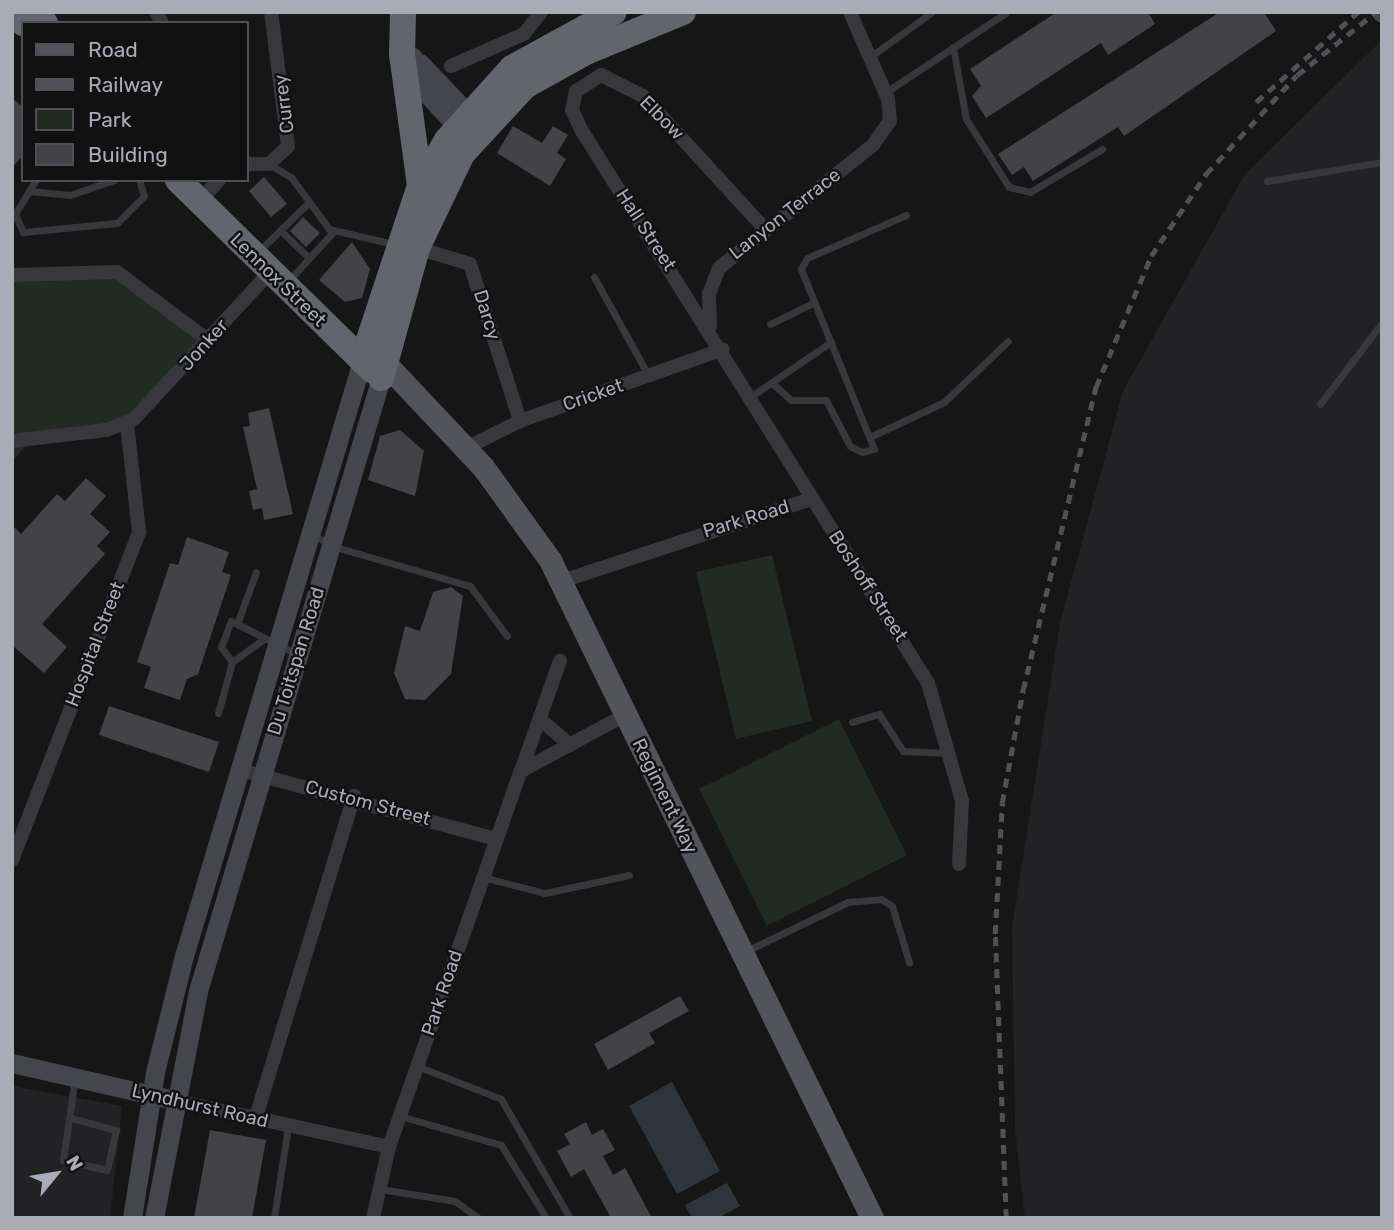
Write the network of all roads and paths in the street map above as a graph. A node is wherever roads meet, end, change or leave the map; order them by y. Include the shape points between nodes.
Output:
1 (271, 12) edge
2 (541, 12) edge
3 (614, 12) edge
4 (683, 12) edge
5 (850, 12) edge
6 (932, 12) edge
7 (1007, 12) edge
8 (403, 13) edge
9 (953, 47) junction
10 (870, 57) junction
11 (451, 66) dead end
12 (885, 92) junction
13 (470, 128) junction
14 (582, 131) joint
15 (1102, 149) dead end
16 (1382, 162) edge
17 (248, 164) edge
18 (270, 164) junction
19 (1268, 181) dead end
20 (35, 182) edge
21 (108, 182) edge
22 (140, 182) edge
23 (184, 182) edge
24 (420, 186) junction
25 (205, 189) edge
26 (29, 191) junction
27 (307, 204) junction
28 (906, 215) dead end
29 (764, 228) junction
30 (334, 231) junction
31 (408, 246) junction
32 (282, 258) junction
33 (12, 275) edge
34 (594, 277) dead end
35 (813, 303) junction
36 (1382, 323) edge
37 (770, 324) dead end
38 (711, 330) junction
39 (208, 340) junction
40 (1008, 341) dead end
41 (831, 342) junction
42 (723, 349) junction
43 (373, 361) junction
44 (648, 376) junction
45 (774, 385) junction
46 (750, 397) junction
47 (1320, 404) dead end
48 (520, 421) junction
49 (127, 423) junction
50 (874, 435) junction
51 (12, 441) edge
52 (466, 448) junction
53 (811, 499) junction
54 (312, 533) junction
55 (332, 546) junction
56 (256, 572) dead end
57 (562, 581) junction
58 (238, 621) junction
59 (507, 636) dead end
60 (270, 643) junction
61 (297, 654) junction
62 (560, 661) dead end
63 (232, 662) junction
64 (218, 713) dead end
65 (625, 715) junction
66 (540, 719) junction
67 (852, 722) dead end
68 (570, 745) junction
69 (950, 752) junction
70 (240, 770) junction
71 (521, 771) junction
72 (262, 775) junction
73 (354, 796) junction
74 (495, 839) junction
75 (12, 860) edge
76 (959, 864) dead end
77 (629, 875) dead end
78 (481, 877) junction
79 (742, 953) junction
80 (909, 962) dead end
81 (12, 1063) edge
82 (417, 1066) junction
83 (75, 1077) junction
84 (152, 1095) junction
85 (172, 1100) junction
86 (399, 1115) junction
87 (71, 1118) junction
88 (255, 1120) junction
89 (288, 1126) junction
90 (388, 1147) junction
91 (379, 1188) junction
92 (132, 1218) edge
93 (154, 1218) edge
94 (274, 1218) edge
95 (373, 1218) edge
96 (478, 1218) edge
97 (546, 1218) edge
98 (570, 1218) edge
99 (872, 1218) edge

1 - 18 street, Currey via 290,129 288,146
2 - 11 street via 524,34
3 - 13 highway via 527,57
4 - 13 highway via 586,52 525,86
5 - 10 street
6 - 10 lane
7 - 9 lane
8 - 13 street via 425,92
8 - 24 highway
9 - 12 lane
9 - 15 lane via 966,119 1009,187 1030,192
10 - 12 street
12 - 29 street, Lanyon Terrace via 891,112 873,145
13 - 24 highway, Du Toitspan Road
13 - 31 highway, Du Toitspan Road
14 - 29 street, Elbow via 572,110 576,91 601,75 623,83 651,103
14 - 38 street, Hall Street
16 - 19 lane
17 - 18 street
18 - 27 lane via 291,177
20 - 26 lane
21 - 26 lane via 70,195
22 - 26 lane via 144,195 117,223 103,227 23,232 15,214
23 - 25 highway, Lennox Street
24 - 31 highway, Du Toitspan Road
25 - 32 highway, Lennox Street
27 - 30 lane
27 - 32 lane
28 - 35 lane via 807,258 801,269
29 - 38 street, Lanyon Terrace via 715,274 708,303
30 - 31 lane
30 - 32 lane
31 - 43 highway, Du Toitspan Road
31 - 48 street, Darcy via 470,264
32 - 39 street, Jonker
32 - 43 highway, Lennox Street
33 - 39 street via 107,268 127,276
34 - 44 lane
35 - 37 lane
35 - 41 lane
36 - 47 lane
38 - 42 street, Boshoff Street
39 - 49 street, Jonker
40 - 50 lane via 944,402
41 - 45 lane via 791,364
41 - 50 lane
42 - 44 street, Cricket
42 - 46 street, Boshoff Street
43 - 52 main road, Regiment Way
43 - 54 street, Du Toitspan Road
43 - 55 street, Du Toitspan Road
44 - 48 street, Cricket
45 - 46 lane
45 - 50 lane via 791,400 827,400 855,450 874,449
46 - 53 street, Boshoff Street
48 - 52 street, Cricket
49 - 51 street
49 - 75 street, Hospital Street via 139,532
52 - 57 main road, Regiment Way via 518,511
53 - 57 street, Park Road
53 - 69 street, Boshoff Street via 922,672
54 - 55 lane
54 - 60 street, Du Toitspan Road
55 - 59 lane via 470,586
55 - 61 street, Du Toitspan Road
56 - 58 lane
57 - 65 main road, Regiment Way
58 - 60 lane
58 - 63 lane via 230,621 221,647
60 - 61 lane
60 - 63 lane
60 - 70 street, Du Toitspan Road
61 - 72 street, Du Toitspan Road
62 - 66 street, Park Road
63 - 64 lane
65 - 68 street
65 - 79 main road, Regiment Way
66 - 68 street
66 - 71 street, Park Road
67 - 69 lane via 879,714 903,751
68 - 71 street
69 - 76 street, Boshoff Street via 963,814
70 - 72 street, Custom Street
70 - 84 street, Du Toitspan Road via 184,956
71 - 74 street, Park Road
72 - 73 street, Custom Street
72 - 85 street, Du Toitspan Road
73 - 74 street, Custom Street
73 - 88 street
74 - 78 street, Park Road
77 - 78 lane via 545,893
78 - 82 street, Park Road
79 - 80 lane via 848,902 881,899 892,906
79 - 99 main road, Regiment Way
81 - 83 street, Lyndhurst Road
82 - 86 street, Park Road
82 - 98 lane via 509,1108
83 - 84 street, Lyndhurst Road
83 - 87 lane
84 - 85 street, Lyndhurst Road
84 - 92 street, Du Toitspan Road
85 - 88 street, Lyndhurst Road
85 - 93 street, Du Toitspan Road
86 - 90 street, Park Road
86 - 97 lane via 501,1145
87 - 87 lane via 63,1160 107,1170 116,1130
88 - 89 street, Lyndhurst Road
89 - 90 street, Lyndhurst Road
89 - 94 lane
90 - 91 street, Park Road
91 - 95 street, Park Road
91 - 96 lane via 455,1201

